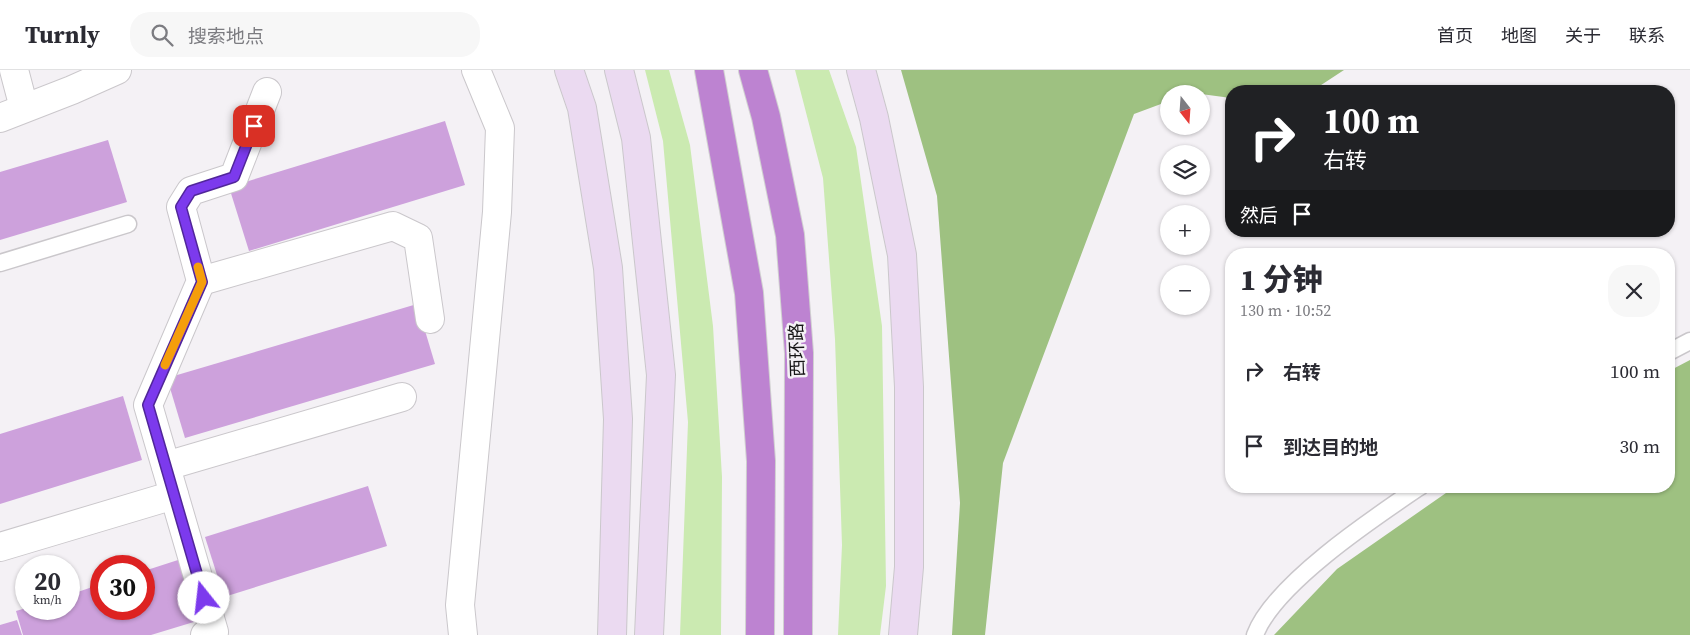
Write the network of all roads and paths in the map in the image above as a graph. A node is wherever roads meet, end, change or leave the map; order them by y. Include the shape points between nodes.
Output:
1 (14, 70) edge
2 (117, 70) edge
3 (476, 70) edge
4 (569, 70) edge
5 (619, 70) edge
6 (709, 70) edge
7 (753, 70) edge
8 (861, 70) edge
9 (267, 92) dead end
10 (12, 113) edge
11 (128, 224) dead end
12 (0, 264) edge
13 (202, 282) junction
14 (430, 319) dead end
15 (1690, 341) edge
16 (1675, 349) edge
17 (402, 398) dead end
18 (166, 466) junction
19 (1411, 493) edge
20 (174, 495) junction
21 (0, 547) edge
22 (205, 635) edge
23 (463, 635) edge
24 (612, 635) edge
25 (649, 635) edge
26 (760, 635) edge
27 (798, 635) edge
28 (902, 635) edge
29 (1254, 635) edge

1 - 10 street
2 - 10 street
3 - 23 street via 500,128 497,212 460,605
4 - 24 main road via 582,108 608,268 618,418
5 - 25 main road via 636,138 661,375
6 - 26 highway via 749,293 761,461
7 - 27 highway, 西环路 via 790,235 799,353
8 - 28 main road via 902,255 909,387 909,567
9 - 13 street via 234,177 191,191 181,207
11 - 12 lane
13 - 14 street via 393,226 418,238
13 - 18 street via 148,405
15 - 16 lane
17 - 18 street
18 - 20 street
19 - 29 lane via 1287,588
20 - 21 street
20 - 22 street via 214,632

